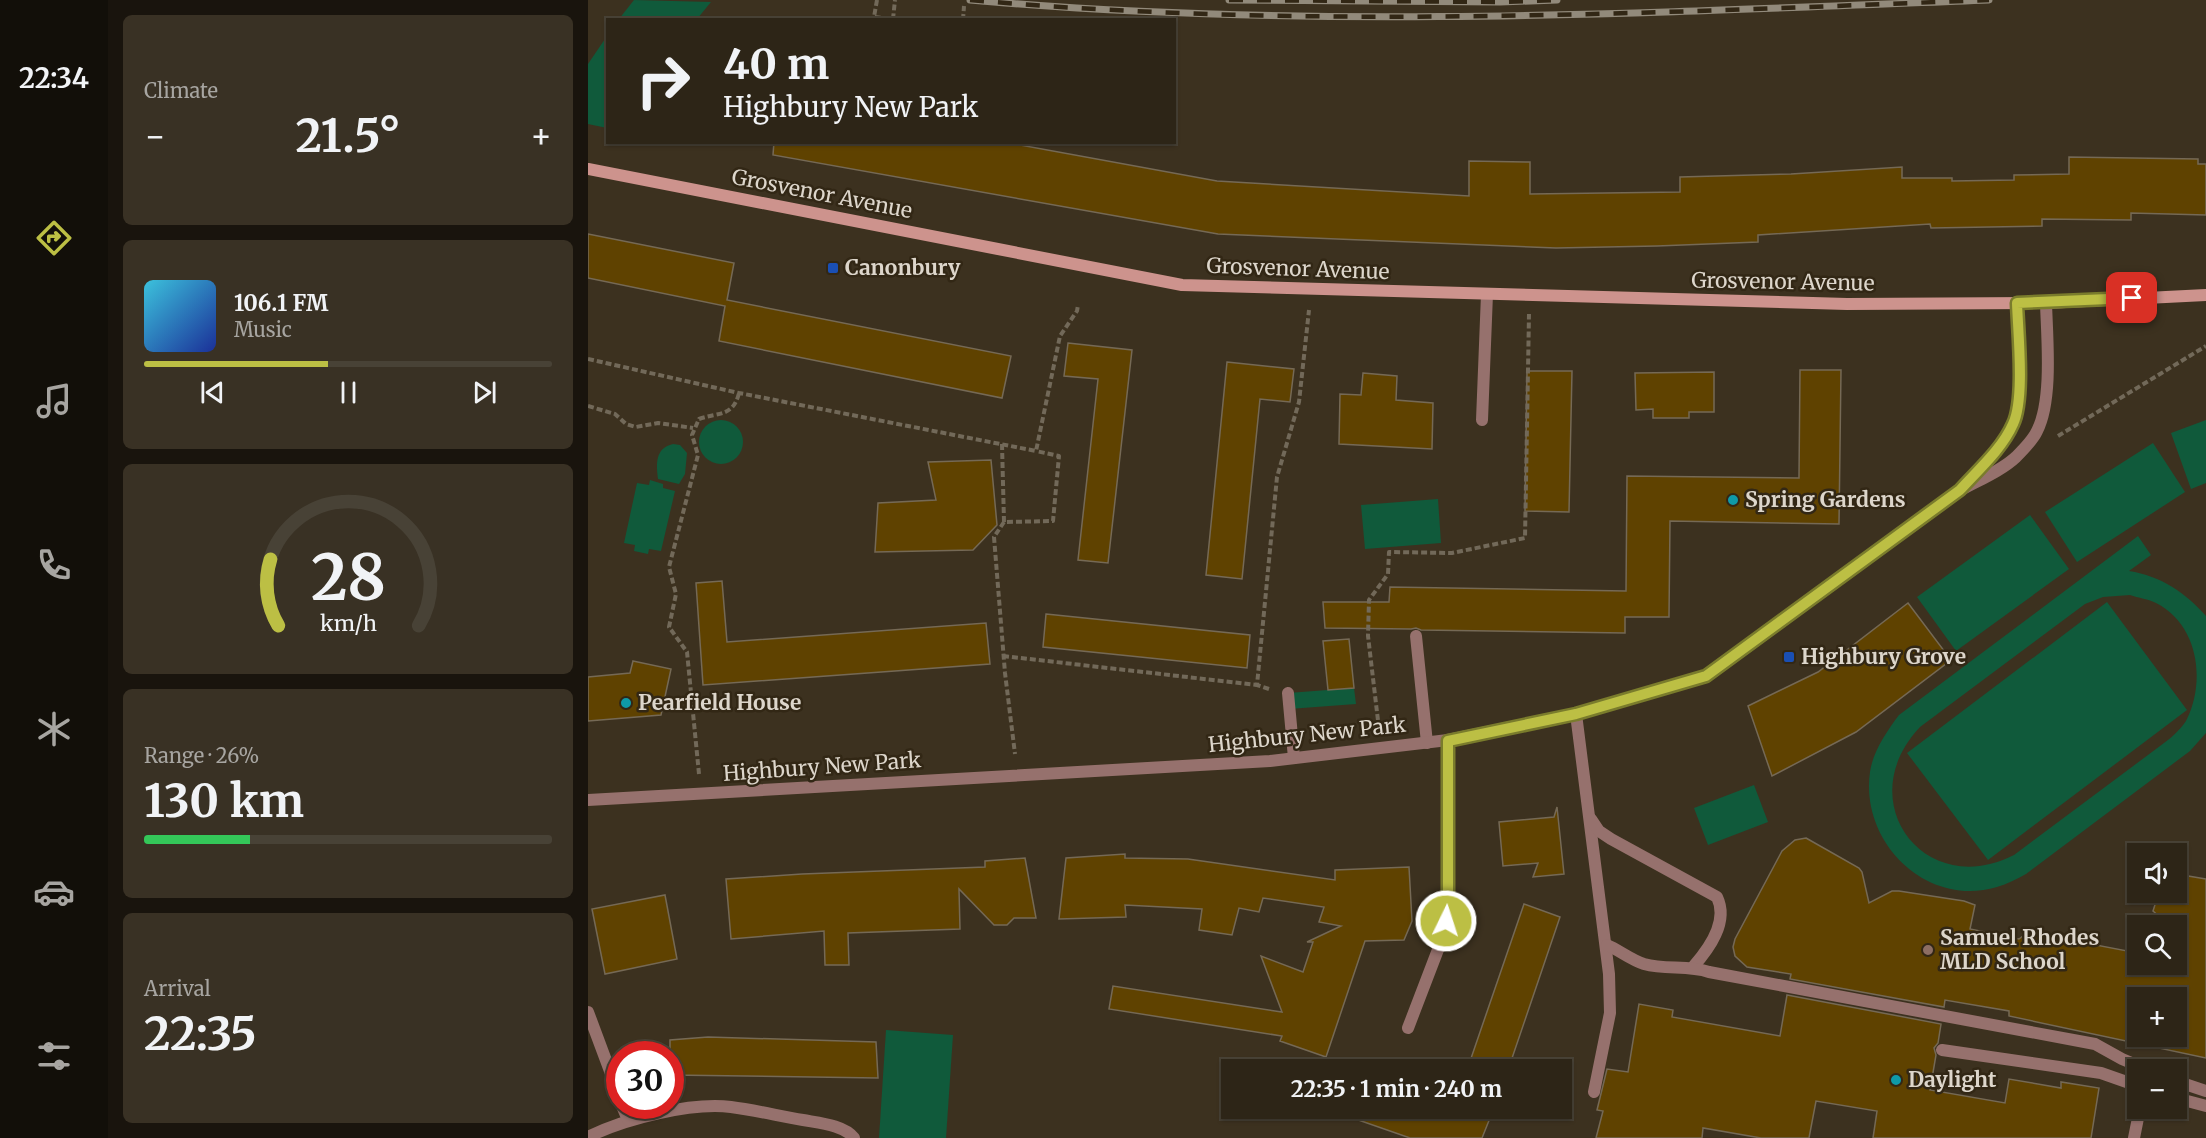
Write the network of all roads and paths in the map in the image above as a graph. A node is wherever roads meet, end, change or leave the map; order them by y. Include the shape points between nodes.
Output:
1 (877, 0) edge
2 (895, 0) edge
3 (964, 6) dead end
4 (884, 18) edge
5 (893, 18) edge
6 (963, 18) edge
7 (588, 169) edge
8 (1311, 289) junction
9 (1487, 294) junction
10 (1529, 295) junction
11 (2206, 295) edge
12 (2017, 303) junction
13 (2046, 303) junction
14 (1078, 305) dead end
15 (2206, 346) edge
16 (588, 359) edge
17 (739, 393) junction
18 (588, 406) edge
19 (1482, 420) dead end
20 (693, 428) junction
21 (2049, 442) dead end
22 (1002, 444) junction
23 (1036, 451) junction
24 (1960, 490) junction
25 (1004, 522) junction
26 (1416, 636) dead end
27 (1003, 656) junction
28 (1257, 685) junction
29 (1272, 689) dead end
30 (1288, 693) dead end
31 (1576, 714) junction
32 (1448, 741) junction
33 (1427, 743) junction
34 (1381, 748) junction
35 (1294, 758) junction
36 (1018, 775) junction
37 (701, 794) junction
38 (588, 800) edge
39 (1589, 816) junction
40 (1611, 839) junction
41 (1593, 848) junction
42 (1606, 945) junction
43 (1693, 967) junction
44 (588, 1012) edge
45 (1408, 1028) dead end
46 (1942, 1050) dead end
47 (606, 1060) edge
48 (2127, 1061) edge
49 (2127, 1082) edge
50 (2187, 1085) edge
51 (2206, 1091) edge
52 (1594, 1092) dead end
53 (2187, 1101) edge
54 (2206, 1106) edge
55 (2138, 1119) edge
56 (628, 1120) joint
57 (588, 1137) edge
58 (854, 1138) edge
59 (2134, 1138) edge

1 - 4 path via 874,17
2 - 5 path
3 - 6 path
7 - 8 street, Grosvenor Avenue via 1182,285
8 - 9 street, Grosvenor Avenue
8 - 28 path via 1299,402 1277,477
9 - 10 street, Grosvenor Avenue
9 - 19 street
10 - 12 street, Grosvenor Avenue via 1847,304
10 - 34 path via 1525,538 1452,553 1389,552 1388,574 1369,600 1368,636
11 - 13 street
12 - 13 street
12 - 24 street, Highbury New Park via 2020,401 2014,424
13 - 24 street, Highbury New Park via 2045,403 2037,432 2016,458
14 - 23 path via 1060,336
15 - 21 path
16 - 17 path
17 - 20 path via 732,409 699,418
17 - 22 path
18 - 20 path via 615,414 636,428 658,423
20 - 37 path via 698,455 669,567 676,594 669,627 687,652
22 - 23 path
22 - 25 path
23 - 25 path via 1059,456 1053,521
24 - 31 street, Highbury New Park via 1706,676
25 - 27 path via 994,537
26 - 33 street
27 - 28 path
27 - 36 path
28 - 29 path
30 - 35 street
31 - 32 street, Highbury New Park
31 - 39 street
32 - 33 street, Highbury New Park
32 - 45 street via 1448,908 1444,934
33 - 34 street, Highbury New Park
34 - 35 street, Highbury New Park
35 - 36 street, Highbury New Park
36 - 37 street, Highbury New Park
37 - 38 street, Highbury New Park
39 - 40 street via 1599,831
39 - 41 street
40 - 41 street via 1596,839
40 - 43 street via 1717,897 1721,911 1717,928 1708,949
41 - 42 street
42 - 43 street via 1644,963 1680,969
42 - 52 street via 1610,1013
43 - 48 street via 2095,1044
44 - 47 street
46 - 49 street via 2101,1073
50 - 51 street
53 - 54 street
55 - 59 street
56 - 57 street
56 - 58 street via 729,1107 827,1125 851,1133

